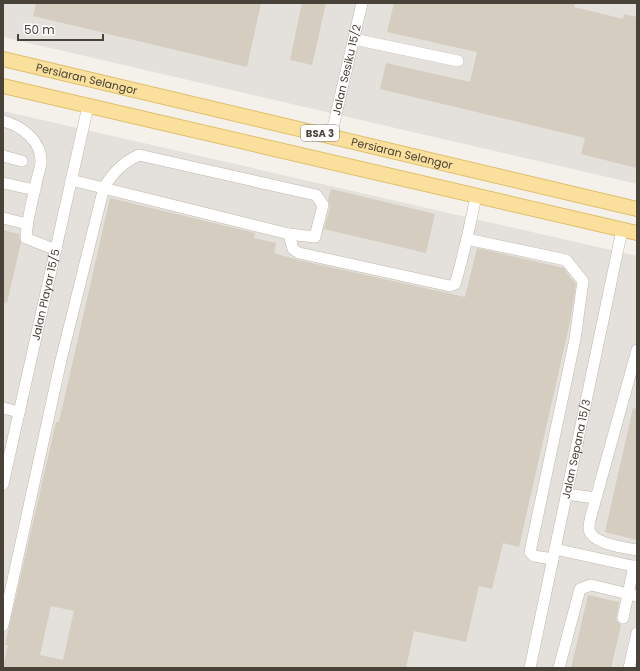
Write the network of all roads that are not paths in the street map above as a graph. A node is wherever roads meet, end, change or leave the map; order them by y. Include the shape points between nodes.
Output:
1 (362, 3) edge
2 (354, 39) junction
3 (3, 59) edge
4 (458, 61) dead end
5 (3, 86) edge
6 (88, 106) junction
7 (3, 121) edge
8 (331, 136) junction
9 (3, 156) edge
10 (22, 161) dead end
11 (71, 180) junction
12 (3, 183) edge
13 (104, 187) junction
14 (35, 190) junction
15 (476, 196) junction
16 (637, 209) edge
17 (3, 218) edge
18 (27, 224) junction
19 (622, 230) junction
20 (637, 233) edge
21 (288, 234) junction
22 (467, 239) junction
23 (56, 250) junction
24 (637, 350) edge
25 (635, 365) edge
26 (3, 408) edge
27 (19, 412) junction
28 (3, 484) edge
29 (566, 494) junction
30 (596, 498) junction
31 (637, 550) edge
32 (554, 554) junction
33 (635, 567) edge
34 (633, 595) edge
35 (623, 618) dead end
36 (3, 625) edge
37 (637, 634) edge
38 (530, 668) edge
39 (559, 668) edge
40 (629, 668) edge

1 - 2 street, Jalan Sesiku 15/2
2 - 4 street
2 - 8 street, Jalan Sesiku 15/2
3 - 8 main road, Persiaran Selangor / BSA 3
5 - 6 main road, BSA 3
6 - 11 street, Jalan Playar 15/5
6 - 15 main road, BSA 3
7 - 14 street via 29,134 38,148 41,163
8 - 16 main road, Persiaran Selangor / BSA 3
9 - 10 street
11 - 13 street
11 - 23 street, Jalan Playar 15/5
12 - 14 street
13 - 21 street
13 - 21 street via 125,161 139,155 316,195 323,205 315,237
13 - 36 street via 61,360
14 - 18 street
15 - 19 main road, BSA 3
15 - 22 street
17 - 18 street
18 - 23 street via 26,238
19 - 20 main road, BSA 3
19 - 29 street, Jalan Sepana 15/3
21 - 22 street via 293,249 299,254 450,286 455,284
22 - 32 street via 566,260 583,281 575,339 530,552 534,556
23 - 27 street, Jalan Playar 15/5
24 - 25 street
25 - 30 street
26 - 27 street
27 - 28 street, Jalan Playar 15/5
29 - 30 street
29 - 32 street, Jalan Sepana 15/3
30 - 31 street via 589,528 591,534 595,539 607,544
32 - 33 street
32 - 38 street, Jalan Sepana 15/3
33 - 34 street
34 - 35 street
34 - 39 street via 591,585 580,589
37 - 40 street

